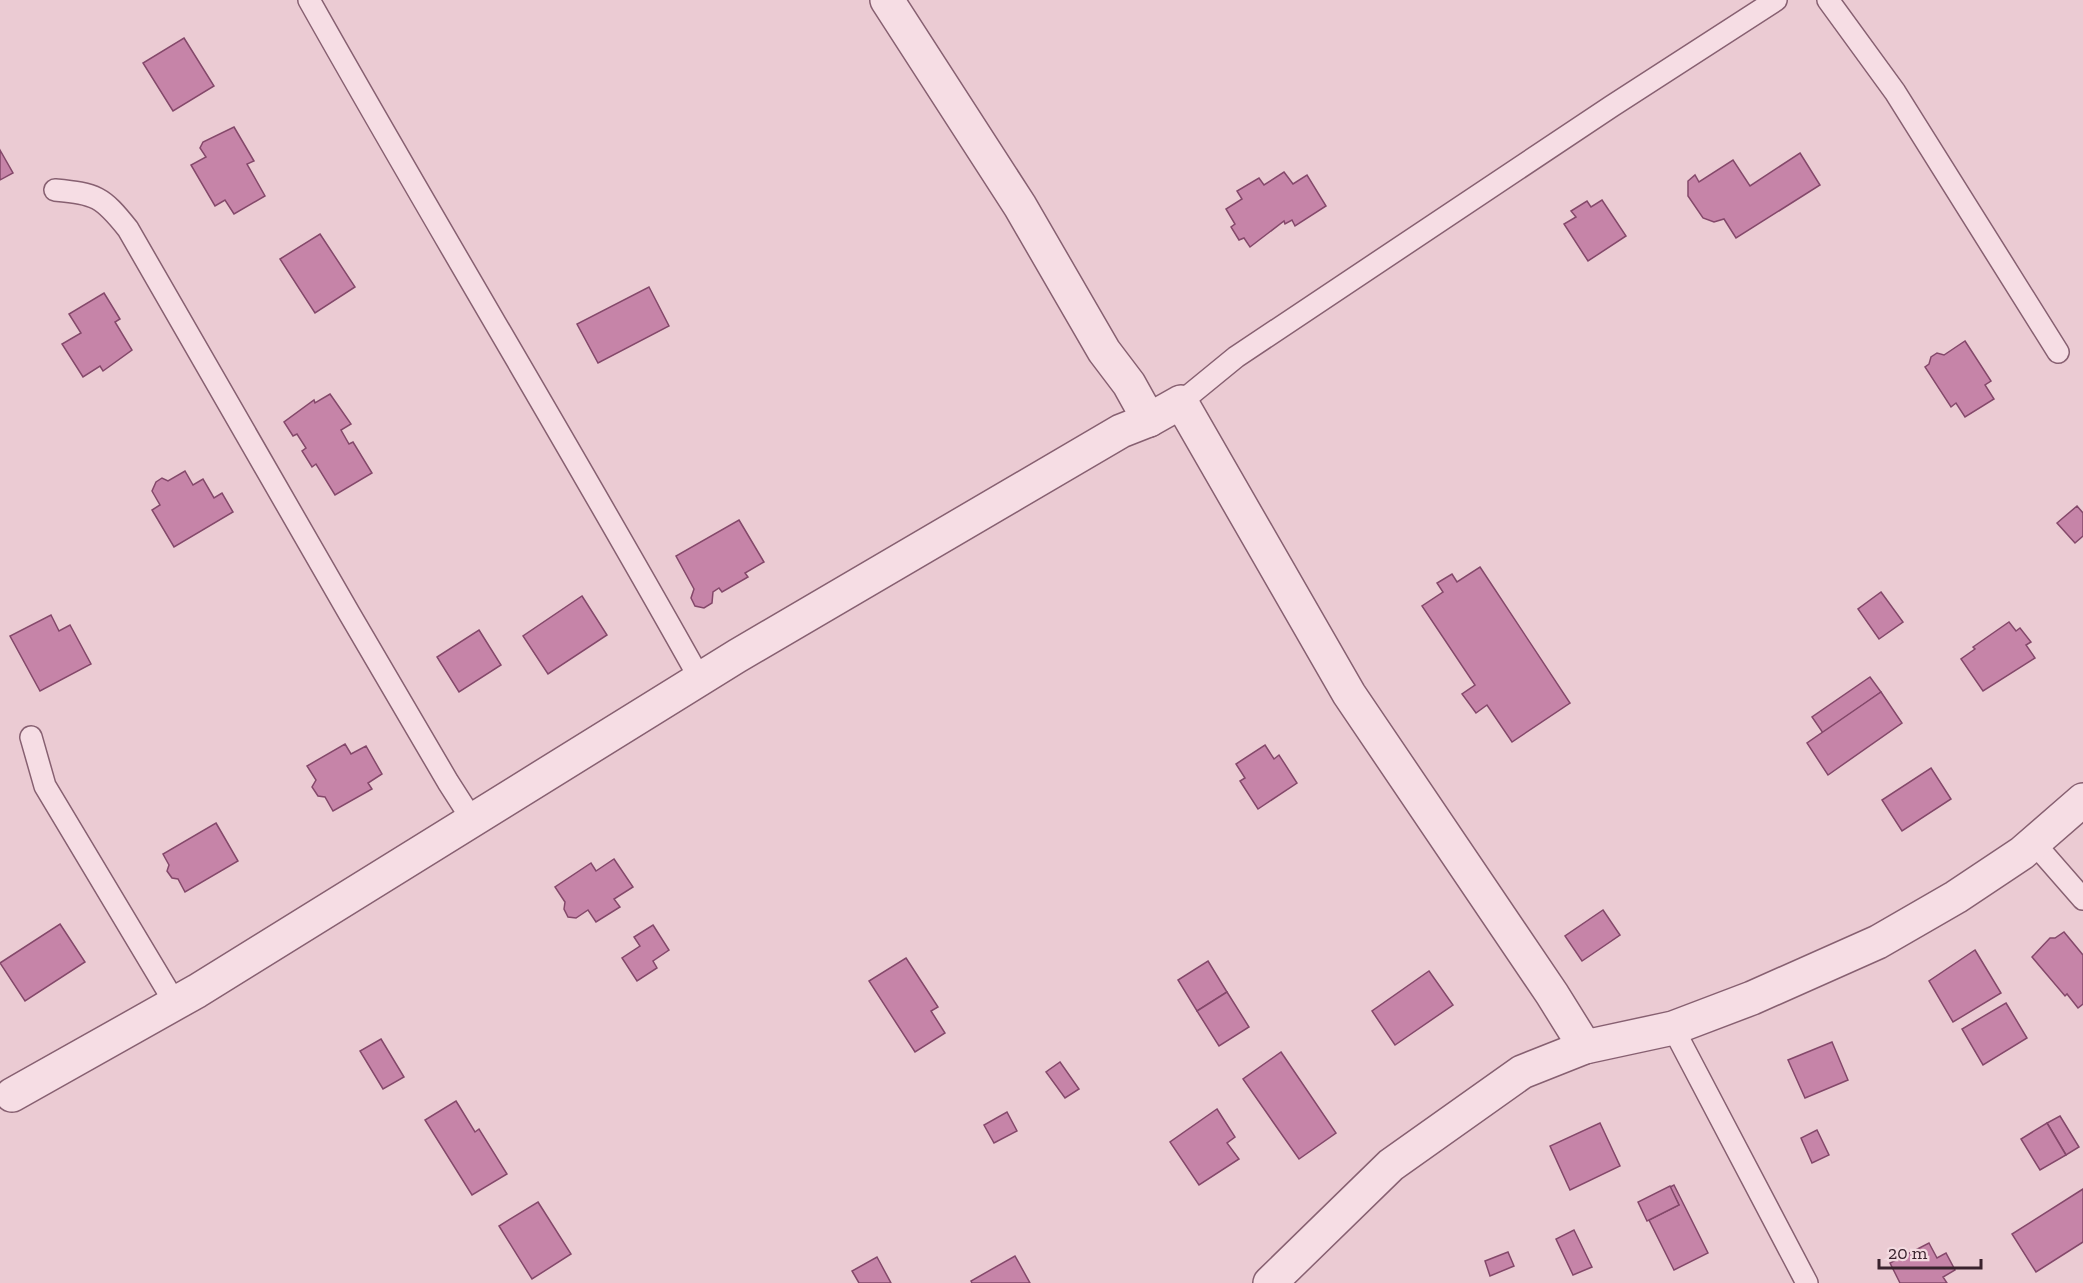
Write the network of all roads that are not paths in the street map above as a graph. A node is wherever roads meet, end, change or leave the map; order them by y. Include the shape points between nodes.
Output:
1 (309, 0) edge
2 (887, 0) edge
3 (1776, 0) edge
4 (1828, 0) edge
5 (55, 190) dead end
6 (2058, 352) dead end
7 (1181, 402) junction
8 (1149, 420) junction
9 (700, 679) junction
10 (31, 737) dead end
11 (2083, 800) edge
12 (473, 821) junction
13 (2034, 843) junction
14 (2083, 899) edge
15 (175, 1003) junction
16 (1673, 1028) junction
17 (1585, 1047) junction
18 (12, 1095) dead end
19 (1270, 1283) edge
20 (1807, 1283) edge

1 - 9 lane via 408,176 600,498
2 - 8 street via 1020,206
3 - 7 lane via 1236,357
4 - 6 lane via 1895,92
5 - 12 lane via 87,193 108,204 128,229
7 - 8 street
7 - 17 street via 1349,694
8 - 9 street via 1111,437
9 - 12 street
10 - 15 lane via 45,786
11 - 13 street
12 - 15 street
13 - 14 lane
13 - 16 street via 1956,897 1878,942
15 - 18 street
16 - 17 street
16 - 20 lane
17 - 19 street via 1522,1072 1391,1165

